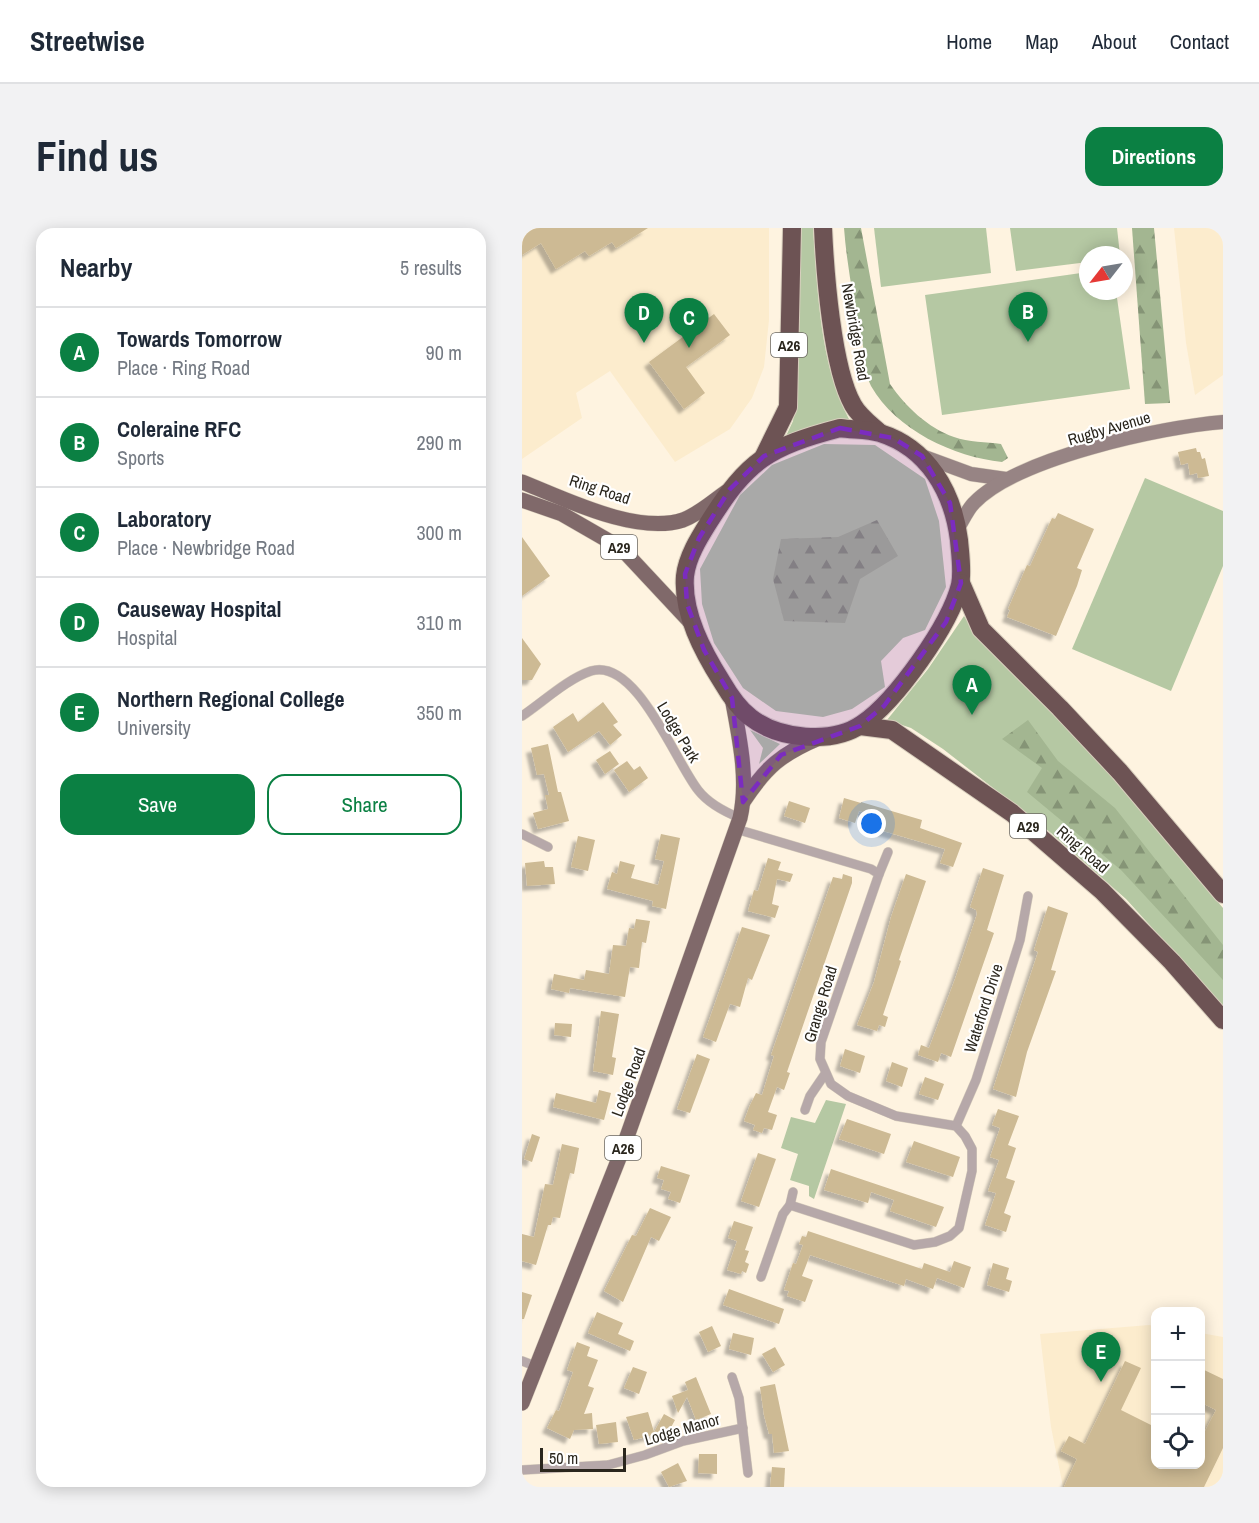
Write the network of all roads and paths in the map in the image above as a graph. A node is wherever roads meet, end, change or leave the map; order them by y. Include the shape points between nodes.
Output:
1 (792, 228) edge
2 (823, 228) edge
3 (1223, 422) edge
4 (879, 432) junction
5 (764, 456) junction
6 (922, 456) junction
7 (1006, 479) junction
8 (522, 482) edge
9 (730, 489) junction
10 (522, 500) edge
11 (957, 530) junction
12 (961, 583) junction
13 (694, 626) junction
14 (732, 698) junction
15 (522, 716) edge
16 (860, 726) junction
17 (824, 736) junction
18 (743, 802) junction
19 (738, 823) junction
20 (522, 834) edge
21 (548, 847) dead end
22 (888, 852) dead end
23 (879, 874) junction
24 (1223, 894) edge
25 (1028, 896) dead end
26 (1223, 1020) edge
27 (825, 1074) junction
28 (805, 1110) dead end
29 (956, 1126) junction
30 (793, 1192) dead end
31 (790, 1205) junction
32 (761, 1276) dead end
33 (529, 1364) edge
34 (732, 1377) dead end
35 (522, 1403) edge
36 (743, 1428) junction
37 (522, 1470) edge
38 (748, 1473) dead end

1 - 5 highway, A26 via 788,407
2 - 4 highway, Newbridge Road via 832,321 845,387 855,408
3 - 7 street, Rugby Avenue via 1183,426 1113,442
4 - 5 highway, A29 via 840,428
4 - 6 highway, A29
5 - 9 highway, A29
6 - 7 street, Rugby Avenue via 971,474
6 - 11 highway, A29 via 941,481
7 - 11 street, Rugby Avenue via 972,504
8 - 9 main road, Ring Road / A29 via 622,519 659,523 688,517
9 - 13 highway, A29 via 688,562 685,587
10 - 13 main road, A29 via 562,514 621,548
11 - 12 highway, A29
12 - 16 highway, A29 via 937,637 884,706
12 - 24 highway, A29 via 981,629 1120,772
13 - 14 highway, A29
14 - 17 highway, A29 via 750,718 777,730 796,736
14 - 18 main road, Lodge Road / A26 via 740,738
15 - 19 street, Lodge Park via 591,671 606,669 623,677 642,698 699,792
16 - 17 highway, A29
16 - 26 highway, Ring Road / A29 via 892,730 1012,813 1102,891
17 - 18 main road, Lodge Road / A26 via 781,755
18 - 19 main road, Lodge Road / A26
19 - 23 street
19 - 33 main road, Lodge Road / A26 via 623,1148
20 - 21 street
22 - 23 street, Grange Road
23 - 27 street, Grange Road via 821,1042 820,1059
25 - 29 street, Waterford Drive via 1020,940 976,1080
27 - 28 street
27 - 29 street via 831,1084 848,1096 896,1116
29 - 31 street via 972,1149 972,1171 959,1228 950,1236 914,1245
30 - 31 street
31 - 32 street via 783,1214
33 - 35 main road, Lodge Road / A26
34 - 36 street
36 - 37 street, Lodge Manor via 683,1441 608,1465
36 - 38 street

